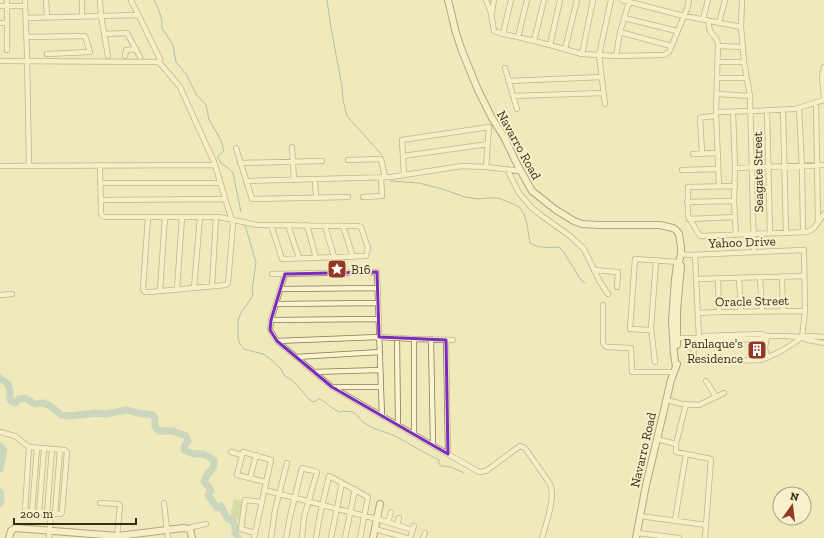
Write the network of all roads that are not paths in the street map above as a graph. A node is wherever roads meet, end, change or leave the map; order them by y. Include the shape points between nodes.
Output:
1 (6, 0) edge
2 (25, 0) edge
3 (46, 0) edge
4 (82, 0) edge
5 (100, 0) edge
6 (131, 0) edge
7 (448, 0) edge
8 (486, 0) edge
9 (494, 0) edge
10 (511, 0) edge
11 (527, 0) edge
12 (544, 0) edge
13 (560, 0) edge
14 (577, 0) edge
15 (593, 0) edge
16 (611, 0) edge
17 (622, 0) edge
18 (688, 0) edge
19 (708, 0) edge
20 (725, 0) edge
21 (742, 0) edge
22 (628, 2) junction
23 (0, 6) edge
24 (7, 6) junction
25 (26, 6) junction
26 (492, 13) junction
27 (138, 15) junction
28 (82, 16) junction
29 (101, 16) junction
30 (684, 16) junction
31 (47, 17) junction
32 (26, 18) junction
33 (624, 18) junction
34 (706, 20) junction
35 (0, 23) edge
36 (8, 23) junction
37 (719, 23) junction
38 (741, 27) junction
39 (677, 31) junction
40 (620, 32) junction
41 (104, 34) junction
42 (503, 34) junction
43 (27, 37) junction
44 (518, 37) junction
45 (534, 41) junction
46 (550, 44) junction
47 (671, 46) junction
48 (718, 46) junction
49 (743, 47) junction
50 (136, 49) junction
51 (565, 49) junction
52 (582, 54) junction
53 (599, 55) junction
54 (108, 56) dead end
55 (125, 56) dead end
56 (616, 56) junction
57 (47, 57) junction
58 (140, 57) dead end
59 (160, 59) dead end
60 (0, 61) edge
61 (6, 61) junction
62 (718, 62) junction
63 (744, 62) junction
64 (824, 67) edge
65 (504, 68) dead end
66 (602, 77) junction
67 (717, 78) junction
68 (747, 78) junction
69 (508, 80) junction
70 (603, 93) junction
71 (717, 94) junction
72 (513, 96) junction
73 (750, 96) junction
74 (824, 99) edge
75 (816, 102) junction
76 (605, 104) dead end
77 (799, 108) junction
78 (517, 110) dead end
79 (783, 110) junction
80 (750, 111) junction
81 (767, 111) junction
82 (733, 112) junction
83 (716, 114) junction
84 (488, 144) junction
85 (292, 147) dead end
86 (236, 148) dead end
87 (702, 153) junction
88 (718, 153) junction
89 (693, 154) dead end
90 (403, 156) junction
91 (348, 160) dead end
92 (293, 161) junction
93 (322, 161) dead end
94 (240, 163) junction
95 (215, 165) junction
96 (817, 165) junction
97 (824, 165) edge
98 (0, 166) edge
99 (29, 166) junction
100 (100, 166) junction
101 (784, 166) junction
102 (802, 166) junction
103 (486, 167) junction
104 (768, 167) junction
105 (736, 168) junction
106 (751, 168) junction
107 (507, 169) junction
108 (718, 169) junction
109 (682, 170) dead end
110 (520, 171) junction
111 (404, 175) junction
112 (383, 177) junction
113 (315, 179) junction
114 (294, 180) junction
115 (246, 181) junction
116 (220, 182) junction
117 (100, 183) junction
118 (719, 186) junction
119 (735, 186) junction
120 (348, 197) dead end
121 (364, 197) dead end
122 (316, 198) junction
123 (101, 200) junction
124 (225, 200) junction
125 (734, 200) junction
126 (687, 202) junction
127 (824, 214) edge
128 (148, 217) junction
129 (165, 217) junction
130 (182, 217) junction
131 (200, 217) junction
132 (216, 217) junction
133 (735, 217) junction
134 (689, 219) junction
135 (232, 220) junction
136 (818, 223) junction
137 (271, 225) junction
138 (288, 225) junction
139 (307, 226) junction
140 (325, 226) junction
141 (343, 226) junction
142 (803, 232) junction
143 (770, 233) junction
144 (786, 233) junction
145 (753, 234) junction
146 (736, 235) junction
147 (754, 252) junction
148 (681, 254) junction
149 (695, 255) junction
150 (334, 257) junction
151 (352, 257) junction
152 (299, 258) junction
153 (316, 258) junction
154 (656, 261) junction
155 (679, 262) junction
156 (594, 270) junction
157 (272, 274) dead end
158 (285, 274) junction
159 (804, 276) junction
160 (760, 277) junction
161 (782, 277) junction
162 (739, 278) junction
163 (696, 279) junction
164 (718, 279) junction
165 (212, 286) junction
166 (617, 287) dead end
167 (194, 288) junction
168 (378, 288) junction
169 (280, 289) junction
170 (177, 290) junction
171 (160, 291) junction
172 (12, 294) dead end
173 (608, 294) dead end
174 (0, 295) edge
175 (378, 303) junction
176 (276, 304) junction
177 (603, 305) dead end
178 (762, 311) junction
179 (783, 311) junction
180 (805, 311) junction
181 (719, 312) junction
182 (741, 312) junction
183 (698, 313) junction
184 (271, 320) junction
185 (379, 320) junction
186 (651, 330) junction
187 (766, 336) junction
188 (379, 337) junction
189 (802, 337) junction
190 (824, 337) edge
191 (397, 338) junction
192 (675, 338) junction
193 (693, 338) junction
194 (700, 338) junction
195 (414, 339) junction
196 (431, 340) junction
197 (446, 340) junction
198 (453, 340) dead end
199 (277, 341) junction
200 (824, 343) edge
201 (380, 352) junction
202 (296, 357) junction
203 (767, 358) junction
204 (655, 362) dead end
205 (380, 370) junction
206 (675, 370) junction
207 (313, 372) junction
208 (706, 381) dead end
209 (381, 387) junction
210 (332, 388) junction
211 (724, 393) dead end
212 (716, 397) junction
213 (666, 400) junction
214 (686, 404) junction
215 (382, 416) junction
216 (398, 425) junction
217 (0, 432) edge
218 (414, 434) junction
219 (657, 439) junction
220 (676, 444) junction
221 (433, 445) junction
222 (29, 447) junction
223 (37, 448) junction
224 (44, 449) junction
225 (52, 449) junction
226 (60, 450) junction
227 (231, 452) dead end
228 (448, 454) junction
229 (686, 454) junction
230 (242, 455) junction
231 (256, 455) junction
232 (287, 463) dead end
233 (250, 478) junction
234 (266, 482) junction
235 (342, 483) junction
236 (355, 489) junction
237 (264, 490) junction
238 (279, 494) junction
239 (295, 498) junction
240 (308, 501) junction
241 (262, 502) junction
242 (100, 503) dead end
243 (164, 503) dead end
244 (380, 504) dead end
245 (322, 505) junction
246 (336, 509) junction
247 (32, 512) junction
248 (350, 512) junction
249 (391, 512) dead end
250 (39, 513) junction
251 (51, 514) junction
252 (364, 516) junction
253 (640, 516) junction
254 (400, 518) dead end
255 (376, 519) junction
256 (675, 520) junction
257 (388, 522) junction
258 (206, 524) dead end
259 (397, 525) junction
260 (706, 525) junction
261 (167, 529) junction
262 (190, 529) junction
263 (375, 529) junction
264 (50, 530) junction
265 (425, 533) dead end
266 (637, 535) edge
267 (254, 536) edge
268 (118, 537) edge
269 (9, 538) edge
270 (49, 538) edge
271 (168, 538) edge
272 (192, 538) edge
273 (271, 538) edge
274 (286, 538) edge
275 (302, 538) edge
276 (316, 538) edge
277 (331, 538) edge
278 (345, 538) edge
279 (360, 538) edge
280 (374, 538) edge
281 (406, 538) edge
282 (410, 538) edge
283 (424, 538) edge
284 (542, 538) edge
285 (679, 538) edge
286 (705, 538) edge

1 - 24 street
2 - 25 street
3 - 31 street
4 - 28 street
5 - 29 street
6 - 27 street
7 - 110 street, Navarro Road via 456,33 478,90
8 - 26 street
9 - 26 street
10 - 42 street
11 - 44 street
12 - 45 street
13 - 46 street
14 - 51 street
15 - 52 street
16 - 53 street
17 - 22 street
18 - 30 street
19 - 34 street
20 - 37 street
21 - 38 street
22 - 30 street
22 - 33 street
23 - 24 street
24 - 25 street
24 - 36 street
25 - 32 street
26 - 42 street via 494,31
27 - 29 street
27 - 59 street
28 - 29 street
28 - 31 street
29 - 41 street
30 - 34 street
30 - 39 street
31 - 32 street
32 - 43 street
33 - 39 street
33 - 40 street
34 - 37 street
34 - 48 street
35 - 36 street
36 - 61 street
37 - 38 street
38 - 49 street
39 - 47 street
40 - 47 street
40 - 56 street
41 - 50 street via 127,33
41 - 54 street
42 - 44 street
43 - 57 street via 85,36 90,52
43 - 99 street
44 - 45 street
45 - 46 street
46 - 51 street
47 - 56 street via 669,52 664,55
48 - 49 street
48 - 62 street
49 - 63 street
50 - 55 street via 126,50
50 - 58 street
51 - 52 street
52 - 53 street
53 - 56 street
53 - 66 street
57 - 61 street
57 - 95 street via 159,62 180,87
60 - 61 street
62 - 63 street
62 - 67 street
63 - 68 street
64 - 74 street
65 - 69 street
66 - 69 street
66 - 70 street
67 - 68 street
67 - 71 street
68 - 73 street
69 - 72 street
70 - 72 street
70 - 76 street
71 - 73 street
71 - 83 street
72 - 78 street
73 - 80 street
74 - 75 street
75 - 77 street
75 - 96 street
77 - 79 street
77 - 102 street
79 - 81 street
79 - 101 street
80 - 81 street
80 - 82 street
80 - 106 street
81 - 104 street, Seagate Street
82 - 83 street
82 - 105 street
83 - 87 street via 700,118
83 - 88 street
84 - 90 street
84 - 90 street via 489,128 402,140
84 - 103 street
85 - 92 street
86 - 94 street
87 - 88 street
87 - 89 street
88 - 108 street
90 - 111 street
91 - 112 street via 381,159
92 - 93 street
92 - 94 street
92 - 114 street
94 - 115 street
95 - 100 street
95 - 116 street
96 - 97 street
96 - 102 street
96 - 136 street
98 - 99 street
99 - 100 street
100 - 117 street
101 - 102 street
101 - 104 street
101 - 144 street
102 - 142 street
103 - 107 street
103 - 111 street via 462,166
104 - 106 street
104 - 143 street, Seagate Street
105 - 106 street
105 - 119 street
106 - 145 street
107 - 110 street
107 - 156 street via 525,201 578,242
108 - 109 street
108 - 118 street
110 - 148 street, Navarro Road via 540,198 574,221 582,224 660,225 673,228 679,234
111 - 112 street
112 - 113 street
112 - 121 street via 382,196
113 - 114 street
113 - 122 street
114 - 115 street
115 - 122 street via 252,199
116 - 117 street
116 - 124 street
117 - 123 street
118 - 119 street
118 - 126 street via 688,187
119 - 125 street
120 - 122 street
123 - 124 street
123 - 128 street via 101,213 105,218
124 - 135 street
125 - 126 street
125 - 133 street
126 - 134 street
127 - 136 street
128 - 129 street
128 - 171 street via 143,288 146,292
129 - 130 street
129 - 171 street
130 - 131 street
130 - 170 street
131 - 132 street
131 - 167 street
132 - 135 street
132 - 165 street
133 - 134 street
133 - 146 street
134 - 146 street via 700,236
135 - 137 street
135 - 165 street via 228,283
136 - 142 street via 814,228
137 - 138 street
137 - 152 street via 282,259
138 - 139 street
138 - 152 street
139 - 140 street
139 - 153 street
140 - 141 street
140 - 150 street
141 - 151 street
141 - 151 street via 361,227 368,248 366,256
142 - 144 street
143 - 144 street
143 - 145 street
145 - 146 street
145 - 147 street
147 - 149 street, Yahoo Drive
147 - 159 street, Yahoo Drive via 804,250
148 - 149 street, Yahoo Drive
148 - 155 street, Navarro Road
149 - 163 street
150 - 151 street
150 - 153 street
152 - 153 street
154 - 155 street
154 - 186 street
154 - 186 street via 635,259 631,311 630,329
155 - 192 street, Navarro Road via 681,266
156 - 166 street via 618,272
156 - 173 street
157 - 158 street
158 - 168 street via 377,272
158 - 169 street
159 - 161 street
159 - 180 street
160 - 161 street
160 - 162 street
160 - 178 street
161 - 179 street
162 - 164 street
162 - 182 street
163 - 164 street
163 - 183 street
164 - 181 street
165 - 167 street
167 - 170 street
168 - 169 street
168 - 175 street
169 - 176 street
170 - 171 street
172 - 174 street
175 - 176 street
175 - 185 street
176 - 184 street
177 - 206 street via 604,346 631,348 632,372
178 - 179 street, Oracle Street
178 - 182 street, Oracle Street
179 - 180 street, Oracle Street
180 - 189 street
181 - 182 street, Oracle Street
181 - 183 street, Oracle Street
183 - 194 street
184 - 185 street
184 - 199 street via 270,330
185 - 188 street
186 - 204 street
187 - 189 street
187 - 194 street via 761,334
187 - 203 street
188 - 191 street
188 - 199 street
188 - 201 street
189 - 190 street
189 - 200 street
189 - 203 street
191 - 195 street
191 - 216 street
192 - 193 street
192 - 206 street, Navarro Road via 678,361
193 - 194 street
193 - 203 street via 694,362
195 - 196 street
195 - 218 street
196 - 197 street
196 - 221 street
197 - 198 street
197 - 228 street
199 - 202 street
201 - 202 street
201 - 205 street
202 - 207 street
205 - 207 street
205 - 209 street
206 - 213 street, Navarro Road
207 - 210 street
208 - 212 street
209 - 210 street
209 - 215 street
210 - 215 street
211 - 212 street
212 - 214 street via 699,405
213 - 214 street
213 - 219 street, Navarro Road
214 - 220 street
215 - 216 street
216 - 218 street
217 - 222 street via 15,436
218 - 221 street
219 - 220 street
219 - 253 street, Navarro Road
220 - 229 street via 676,452
221 - 228 street
222 - 223 street
222 - 247 street via 25,510
223 - 224 street
223 - 247 street
224 - 225 street
224 - 250 street
225 - 226 street
225 - 251 street
226 - 251 street
226 - 251 street via 67,452 62,512
227 - 230 street
228 - 284 street via 479,472 486,471 520,446 525,448 552,488
229 - 256 street
229 - 260 street via 711,459
230 - 231 street via 243,452
230 - 233 street via 237,475
231 - 233 street
231 - 234 street via 271,460
232 - 238 street
233 - 234 street
234 - 237 street
235 - 236 street
235 - 245 street via 329,476
235 - 246 street
236 - 248 street
236 - 252 street via 368,497
237 - 238 street
237 - 241 street
238 - 239 street
238 - 273 street
239 - 240 street
239 - 240 street via 302,468 317,472
239 - 274 street
240 - 245 street
240 - 275 street
241 - 267 street
241 - 267 street via 245,500 241,530
242 - 268 street via 120,505
243 - 261 street
244 - 255 street
245 - 246 street
245 - 276 street
246 - 248 street
246 - 277 street
247 - 250 street
248 - 252 street
248 - 278 street
249 - 257 street
250 - 251 street
251 - 264 street
252 - 255 street
252 - 279 street
253 - 256 street
253 - 266 street, Navarro Road
254 - 259 street
255 - 257 street
255 - 263 street
256 - 260 street
257 - 259 street
258 - 262 street
259 - 282 street via 414,528
260 - 286 street
261 - 262 street
261 - 268 street
261 - 271 street
262 - 272 street
263 - 280 street
263 - 281 street
264 - 268 street
264 - 269 street via 15,528
264 - 270 street
265 - 283 street
266 - 285 street

